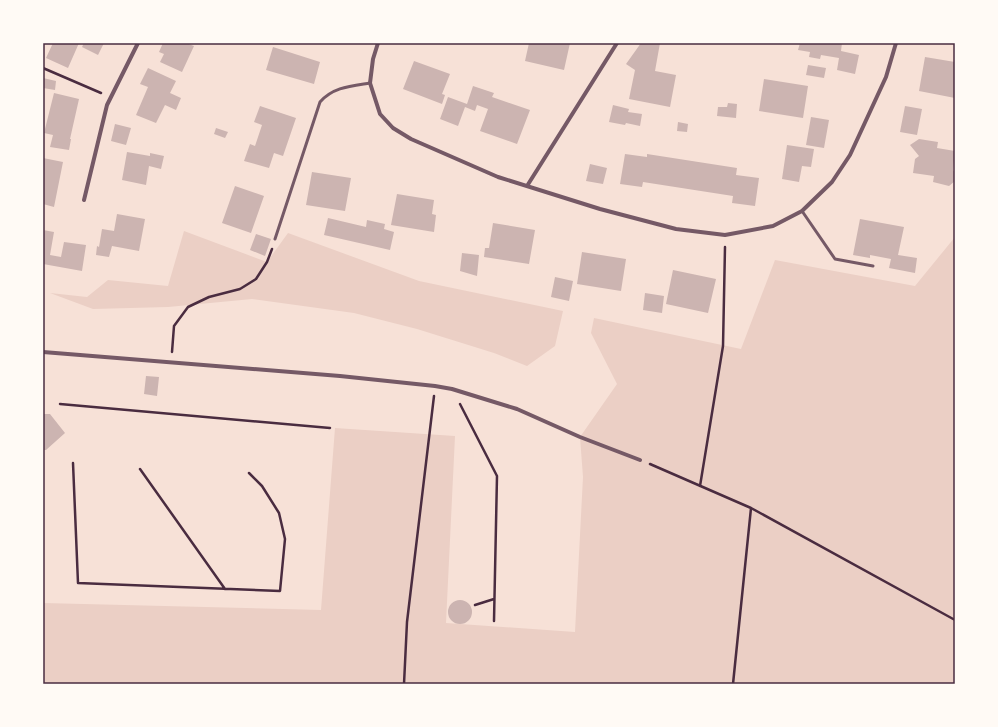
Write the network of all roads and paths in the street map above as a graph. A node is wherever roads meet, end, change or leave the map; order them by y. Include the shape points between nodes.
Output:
1 (138, 43) edge
2 (378, 43) edge
3 (617, 43) edge
4 (896, 43) edge
5 (43, 68) edge
6 (370, 83) junction
7 (111, 97) junction
8 (527, 186) junction
9 (84, 200) dead end
10 (802, 211) junction
11 (725, 235) junction
12 (275, 240) joint
13 (873, 266) dead end
14 (43, 352) edge
15 (171, 362) junction
16 (435, 386) junction
17 (452, 389) junction
18 (60, 404) dead end
19 (330, 428) dead end
20 (640, 460) joint
21 (73, 463) dead end
22 (140, 469) dead end
23 (249, 473) dead end
24 (700, 486) junction
25 (751, 508) junction
26 (225, 589) junction
27 (494, 599) junction
28 (475, 605) dead end
29 (955, 620) edge
30 (494, 621) dead end
31 (404, 684) edge
32 (733, 684) edge

1 - 7 street
2 - 6 street
3 - 8 street
4 - 10 street via 886,77 850,155 832,182
5 - 7 path
6 - 8 street via 380,114 393,128 411,139 498,177
6 - 12 lane via 334,91 320,102
7 - 9 street
8 - 11 street via 600,210 676,229
10 - 11 street via 773,226
10 - 13 lane via 835,259
11 - 24 path via 723,346
12 - 15 path via 267,262 256,279 240,289 209,297 188,307 174,326
14 - 15 street
15 - 16 street
16 - 17 street
16 - 31 path via 407,622
17 - 20 street via 517,409
17 - 27 path via 498,476
18 - 19 path
20 - 24 path
21 - 26 path via 78,583
22 - 26 path
23 - 26 path via 262,486 279,513 285,539 280,591
24 - 25 path
25 - 29 path
25 - 32 path
27 - 28 path
27 - 30 path

